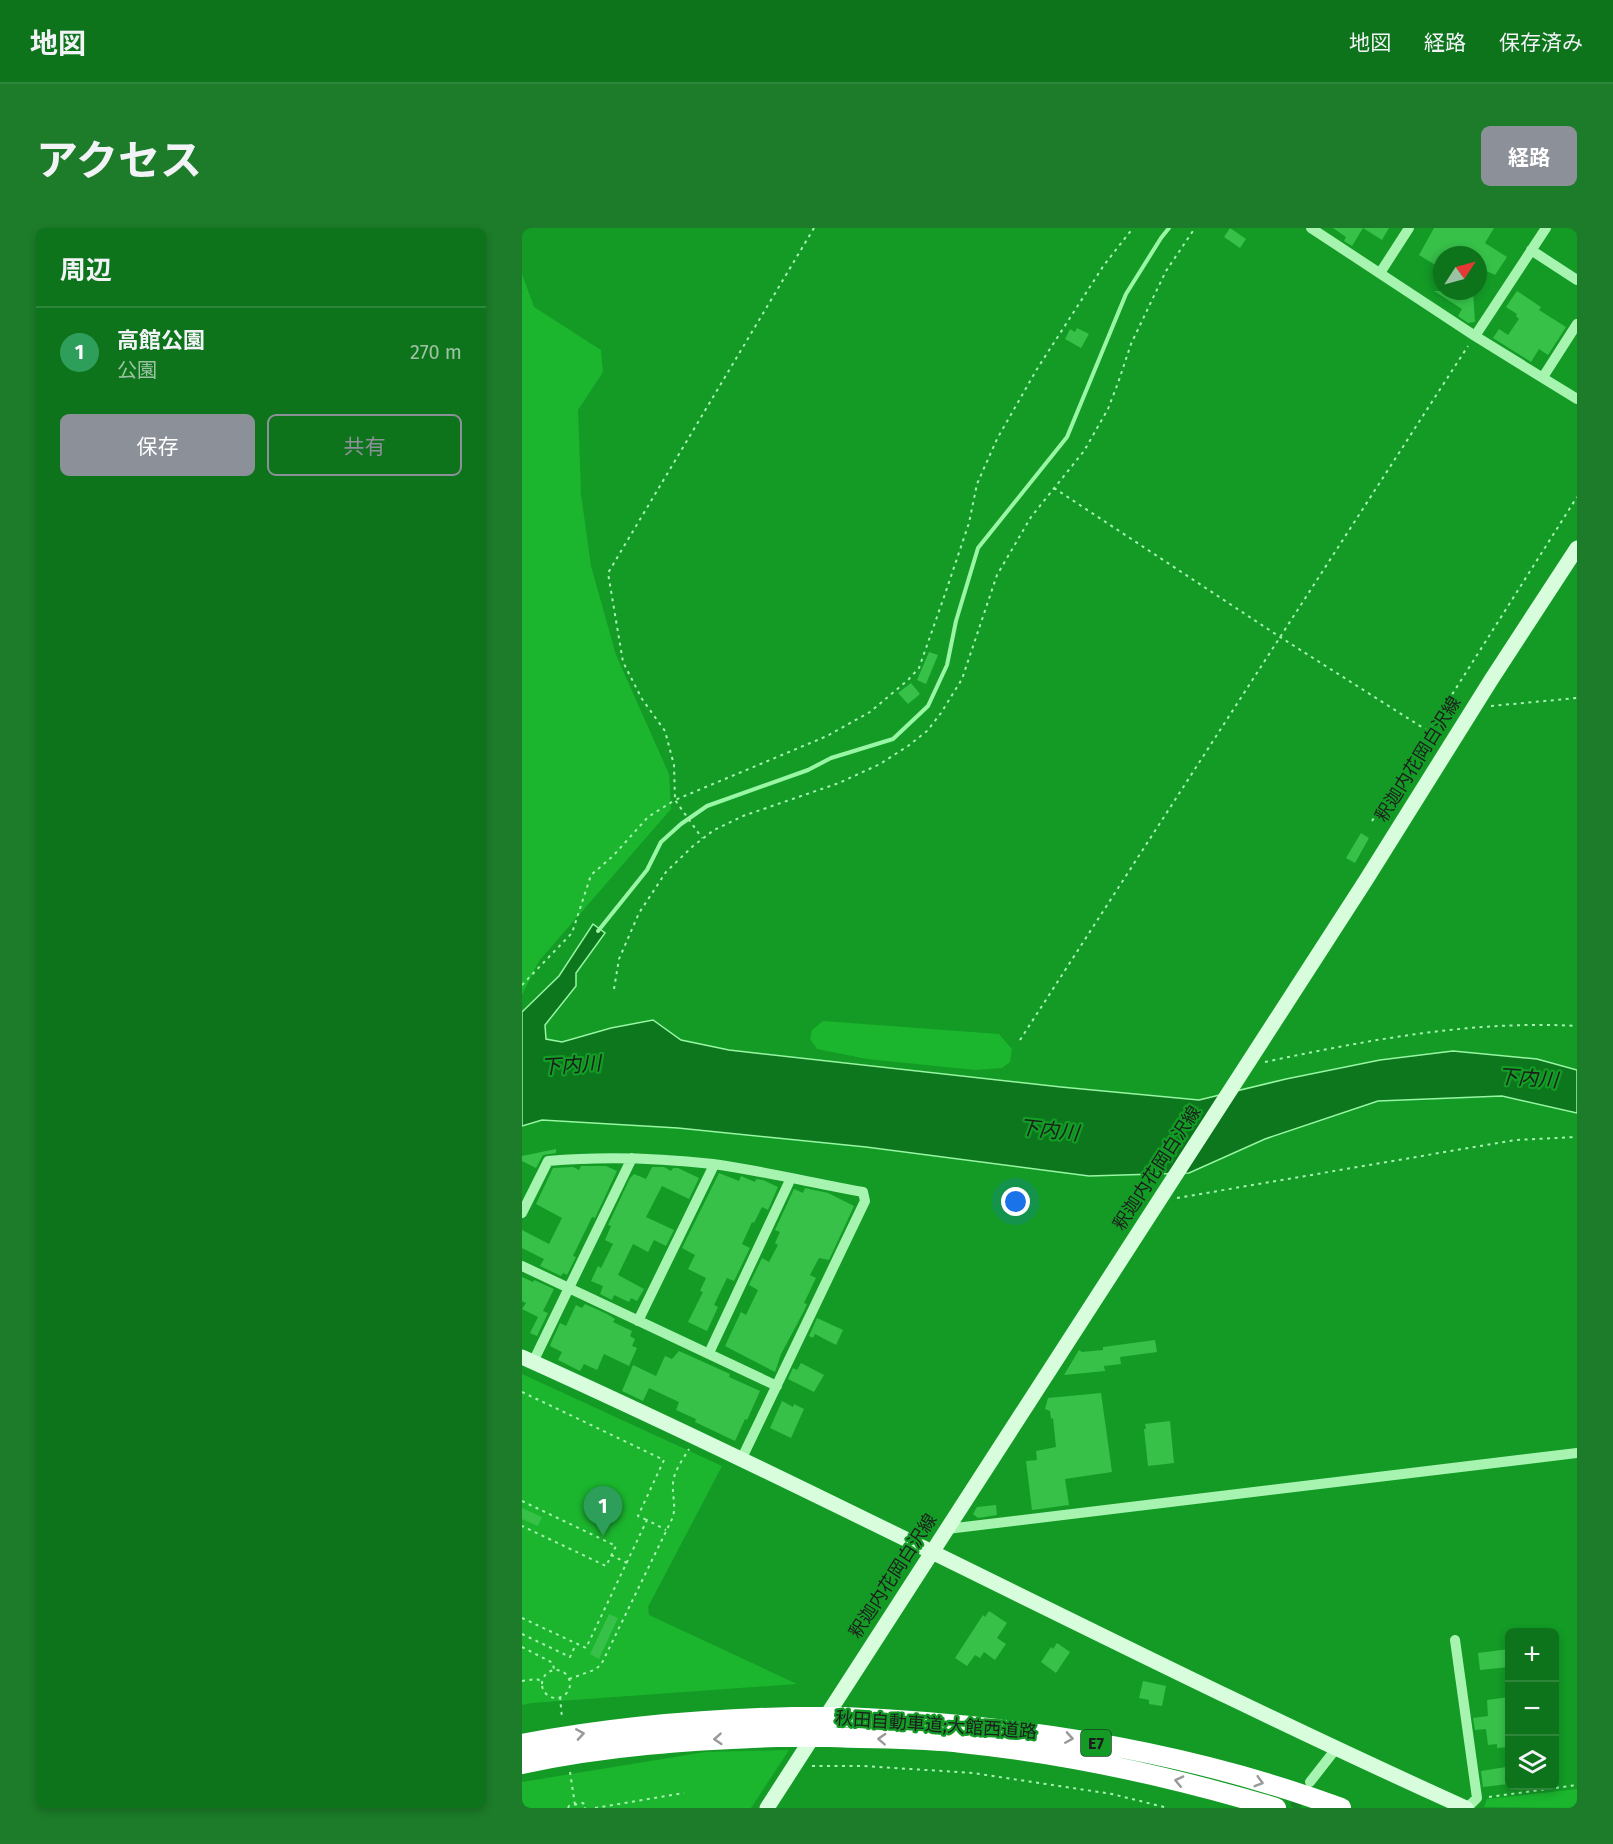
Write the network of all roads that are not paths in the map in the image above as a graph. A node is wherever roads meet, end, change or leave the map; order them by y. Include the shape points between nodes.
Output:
1 (1311, 228) edge
2 (1409, 228) edge
3 (1546, 228) edge
4 (1531, 250) junction
5 (1380, 273) junction
6 (1577, 280) edge
7 (1577, 324) edge
8 (1475, 336) junction
9 (1543, 377) junction
10 (1577, 399) edge
11 (1577, 548) edge
12 (632, 1158) junction
13 (714, 1165) junction
14 (791, 1178) junction
15 (522, 1213) edge
16 (522, 1266) edge
17 (569, 1289) junction
18 (638, 1321) junction
19 (709, 1353) junction
20 (528, 1360) edge
21 (777, 1386) junction
22 (1577, 1453) edge
23 (741, 1460) junction
24 (947, 1529) junction
25 (931, 1553) junction
26 (1455, 1640) dead end
27 (522, 1744) edge
28 (1335, 1750) junction
29 (522, 1764) edge
30 (1310, 1782) tunnel mouth
31 (1470, 1805) edge
32 (767, 1808) edge
33 (1275, 1808) edge
34 (1341, 1808) edge

1 - 5 street
2 - 5 street
3 - 4 street
4 - 6 street
4 - 8 street
5 - 8 street
7 - 9 street
8 - 9 street
9 - 10 street
11 - 24 main road, 釈迦内花岡白沢線
12 - 13 street
12 - 15 street via 548,1161
12 - 17 street
13 - 14 street
13 - 18 street
14 - 19 street
14 - 21 street via 863,1192 865,1201
16 - 17 street
17 - 18 street
17 - 20 street
18 - 19 street
19 - 21 street
20 - 23 main road
21 - 23 street
22 - 24 street
23 - 25 main road
24 - 25 main road, 釈迦内花岡白沢線
25 - 28 main road
25 - 32 main road, 釈迦内花岡白沢線
26 - 31 street
27 -> 34 highway, 秋田自動車道;大館西道路 / E7, bridge via 679,1722 844,1717 961,1723 1081,1740 1201,1765
28 - 30 street
28 - 31 main road
33 -> 29 highway, 秋田自動車道;大館西道路 / E7, bridge via 1204,1786 1096,1762 961,1743 830,1737 720,1739 638,1746

